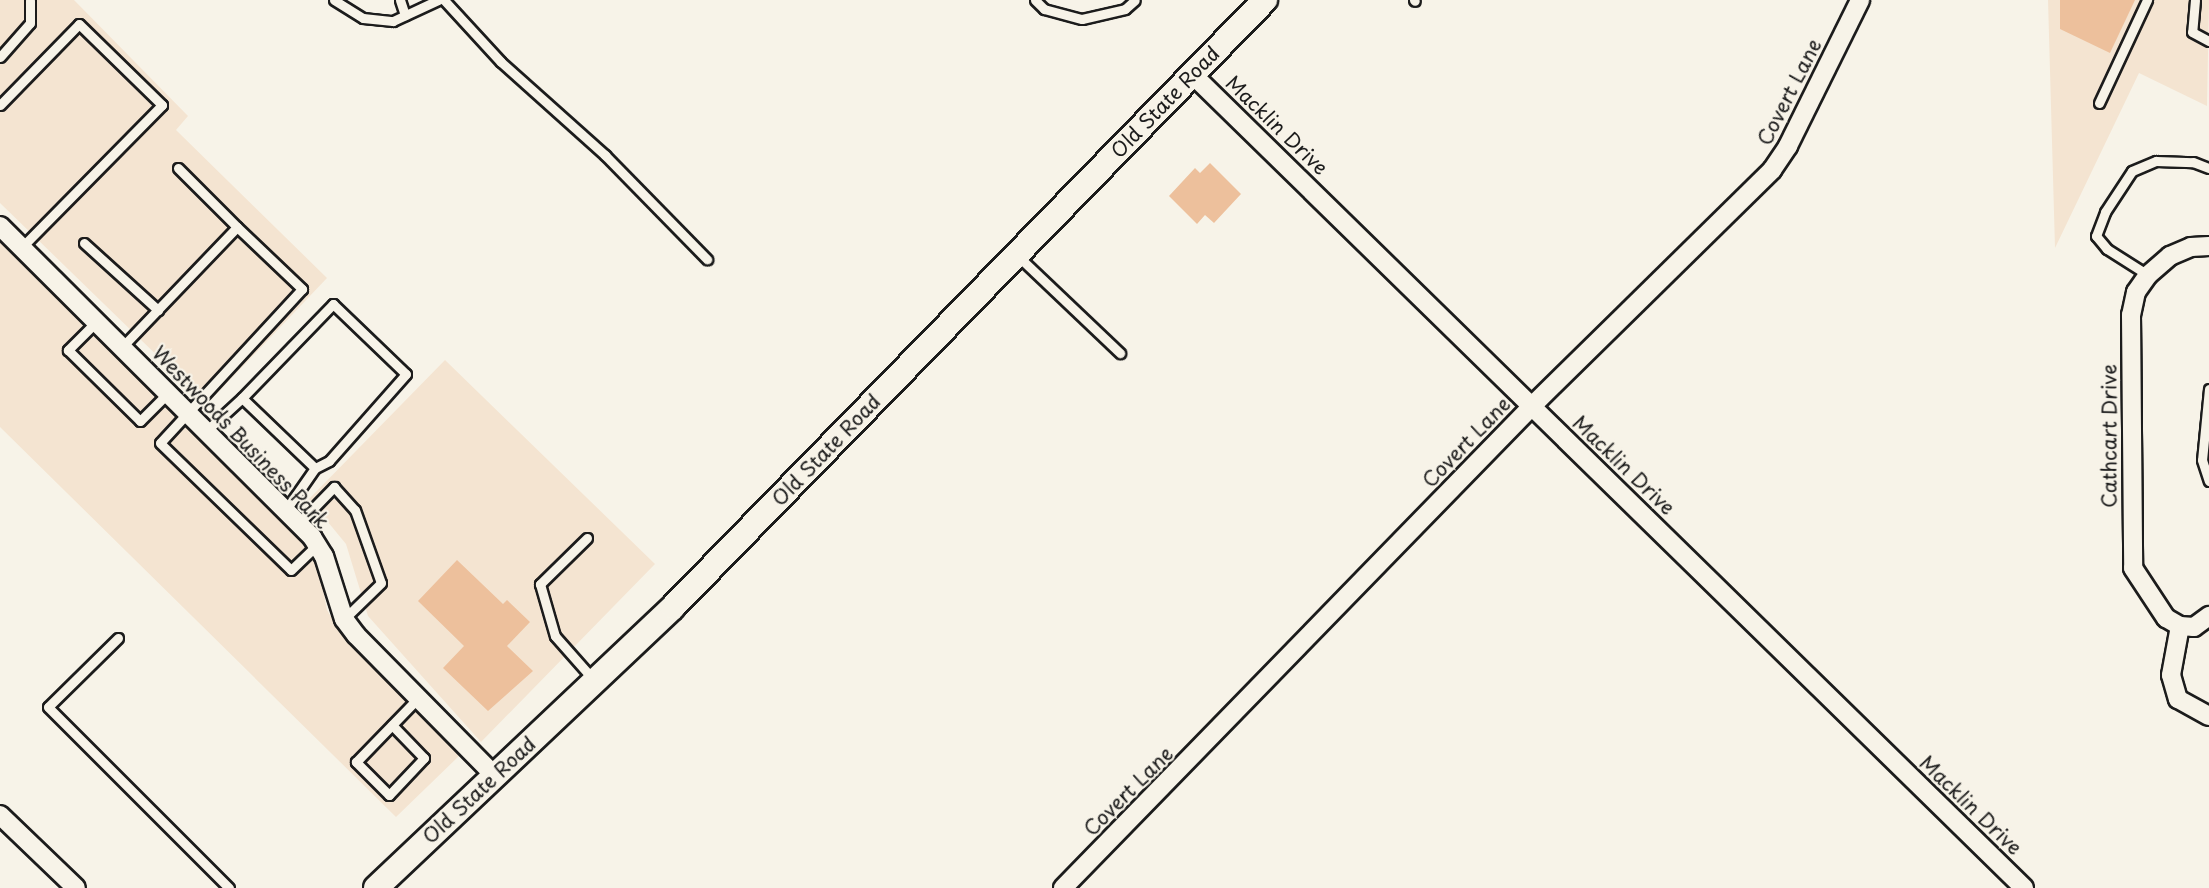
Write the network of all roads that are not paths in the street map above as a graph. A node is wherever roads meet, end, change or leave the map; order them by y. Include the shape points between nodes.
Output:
1 (30, 0) edge
2 (334, 0) edge
3 (400, 0) edge
4 (438, 0) edge
5 (444, 0) edge
6 (1035, 0) edge
7 (1134, 0) edge
8 (1265, 0) edge
9 (1860, 0) edge
10 (2148, 0) edge
11 (2195, 0) edge
12 (405, 15) junction
13 (2209, 41) edge
14 (0, 57) edge
15 (1192, 74) junction
16 (2099, 103) dead end
17 (0, 105) edge
18 (178, 168) dead end
19 (2209, 168) edge
20 (0, 226) edge
21 (237, 227) junction
22 (84, 243) dead end
23 (2209, 246) edge
24 (22, 248) junction
25 (1017, 254) junction
26 (707, 258) dead end
27 (2148, 275) junction
28 (158, 310) junction
29 (96, 322) junction
30 (122, 347) junction
31 (1120, 353) dead end
32 (2209, 389) edge
33 (168, 393) junction
34 (242, 398) junction
35 (1532, 406) junction
36 (188, 414) junction
37 (206, 431) junction
38 (315, 468) junction
39 (2209, 481) edge
40 (285, 511) junction
41 (298, 524) junction
42 (587, 538) dead end
43 (317, 545) junction
44 (2206, 618) edge
45 (344, 619) junction
46 (2180, 626) junction
47 (118, 638) dead end
48 (595, 681) junction
49 (418, 698) junction
50 (2209, 716) edge
51 (392, 725) junction
52 (495, 776) junction
53 (0, 815) edge
54 (76, 888) edge
55 (229, 888) edge
56 (375, 888) edge
57 (1063, 888) edge
58 (2024, 888) edge

1 - 14 lane via 30,23
2 - 12 lane via 363,18 393,21
3 - 12 lane
4 - 12 lane
5 - 26 lane via 501,62 605,155
6 - 7 lane via 1044,9 1082,19 1125,9
8 - 15 street, Old State Road
9 - 35 street, Covert Lane via 1788,146 1772,170
10 - 16 lane
11 - 13 lane via 2192,32
15 - 25 street, Old State Road
15 - 35 street, Macklin Drive
17 - 24 lane via 79,24 162,105
18 - 21 lane
19 - 27 lane via 2193,162 2156,161 2132,171 2105,212 2096,236 2107,249
20 - 24 street, Westwoods Business Park
21 - 28 lane
21 - 36 lane via 302,289
22 - 28 lane
23 - 27 street, Cathcart Drive via 2191,247 2170,256
24 - 29 street, Westwoods Business Park
25 - 31 lane
25 - 48 street, Old State Road via 673,607
27 - 46 street, Cathcart Drive via 2136,292 2131,315 2133,568 2166,618
28 - 30 lane
29 - 30 street, Westwoods Business Park
29 - 33 lane via 68,350 140,421
30 - 33 street, Westwoods Business Park
32 - 39 lane via 2202,460
33 - 36 street, Westwoods Business Park
34 - 37 lane
34 - 38 lane
34 - 38 lane via 333,304 406,374 329,461
35 - 57 street, Covert Lane
35 - 58 street, Macklin Drive
36 - 37 street, Westwoods Business Park
36 - 43 lane via 160,443 291,570
37 - 40 street, Westwoods Business Park
38 - 40 lane
40 - 41 street, Westwoods Business Park
41 - 43 street, Westwoods Business Park
41 - 45 lane via 334,487 355,510 381,583
42 - 48 lane via 540,584 555,636
43 - 45 street, Westwoods Business Park
44 - 46 street via 2194,627
45 - 49 street, Westwoods Business Park
46 - 50 street via 2171,675 2178,699
47 - 55 lane via 48,706
48 - 52 street, Old State Road
49 - 51 lane
49 - 52 street, Westwoods Business Park
51 - 51 lane via 356,762 389,795 424,758
52 - 56 street, Old State Road
53 - 54 street

